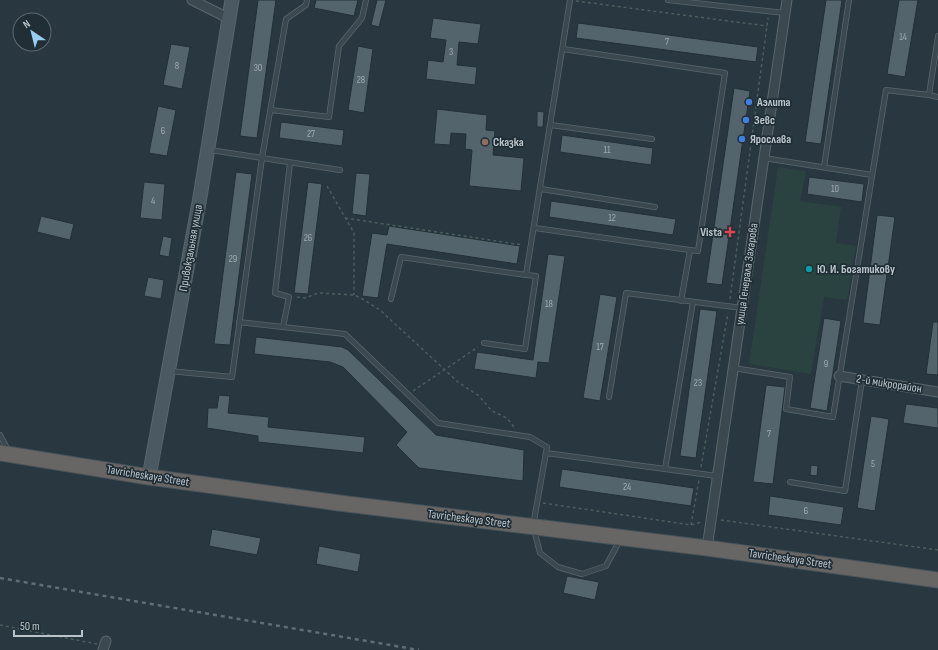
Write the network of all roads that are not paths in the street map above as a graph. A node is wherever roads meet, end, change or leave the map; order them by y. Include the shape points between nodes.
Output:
1 (192, 0) edge
2 (232, 0) edge
3 (307, 0) edge
4 (366, 0) edge
5 (570, 0) edge
6 (668, 0) edge
7 (787, 0) edge
8 (849, 0) edge
9 (785, 13) junction
10 (228, 18) junction
11 (938, 36) edge
12 (562, 49) junction
13 (929, 95) junction
14 (938, 96) edge
15 (270, 110) junction
16 (551, 125) junction
17 (652, 139) dead end
18 (208, 150) junction
19 (262, 158) junction
20 (764, 158) junction
21 (290, 163) junction
22 (824, 167) junction
23 (340, 170) dead end
24 (872, 175) junction
25 (541, 189) junction
26 (655, 206) dead end
27 (535, 228) junction
28 (690, 250) junction
29 (526, 275) junction
30 (392, 299) dead end
31 (681, 301) junction
32 (693, 302) junction
33 (742, 308) junction
34 (239, 322) junction
35 (283, 327) junction
36 (484, 343) road end
37 (733, 368) junction
38 (169, 370) junction
39 (839, 376) junction
40 (862, 380) junction
41 (938, 392) edge
42 (609, 397) dead end
43 (0, 435) edge
44 (546, 453) junction
45 (6, 454) edge
46 (666, 469) junction
47 (717, 476) junction
48 (149, 477) junction
49 (790, 482) dead end
50 (533, 526) junction
51 (620, 538) junction
52 (707, 548) junction
53 (938, 580) edge

1 - 10 street
2 - 10 main road, Привокзальная улица
3 - 15 lane via 306,5 286,19
4 - 15 lane via 362,18 339,46 329,117
5 - 12 lane
6 - 9 lane
7 - 9 street, улица Генерала Захарова
8 - 22 lane
9 - 20 street, улица Генерала Захарова
10 - 18 main road, Привокзальная улица
11 - 13 lane
12 - 16 lane
12 - 28 lane via 725,73 698,251
13 - 14 lane
13 - 24 lane via 886,90
15 - 19 lane
16 - 17 lane
16 - 25 lane
18 - 19 lane
18 - 38 main road, Привокзальная улица
19 - 21 lane
19 - 34 lane
20 - 22 lane
20 - 33 street, улица Генерала Захарова
21 - 23 lane
21 - 35 lane via 275,292 289,297
22 - 24 lane
24 - 39 lane
25 - 26 lane
25 - 27 lane
27 - 28 lane
27 - 29 lane
28 - 31 lane
29 - 30 lane via 401,257
29 - 36 lane via 536,276 525,349
31 - 32 lane
31 - 42 lane via 626,293
32 - 33 lane
32 - 46 lane
33 - 37 street, улица Генерала Захарова
34 - 35 lane
34 - 38 lane via 232,377
35 - 44 lane via 345,334 438,423 530,437 547,447
37 - 39 lane via 790,377 786,410 833,417
37 - 47 street, улица Генерала Захарова
38 - 48 main road, Привокзальная улица
39 - 40 street, 2-й микрорайон
40 - 41 street, 2-й микрорайон
40 - 49 lane via 845,491
43 - 45 lane
44 - 46 lane
44 - 50 lane
45 - 48 highway, Tavricheskaya Street
46 - 47 lane
47 - 52 street, улица Генерала Захарова
48 - 50 highway, Tavricheskaya Street
50 - 51 highway, Tavricheskaya Street
50 - 51 lane via 540,553 558,567 582,574 606,566
51 - 52 highway, Tavricheskaya Street
52 - 53 highway, Tavricheskaya Street

